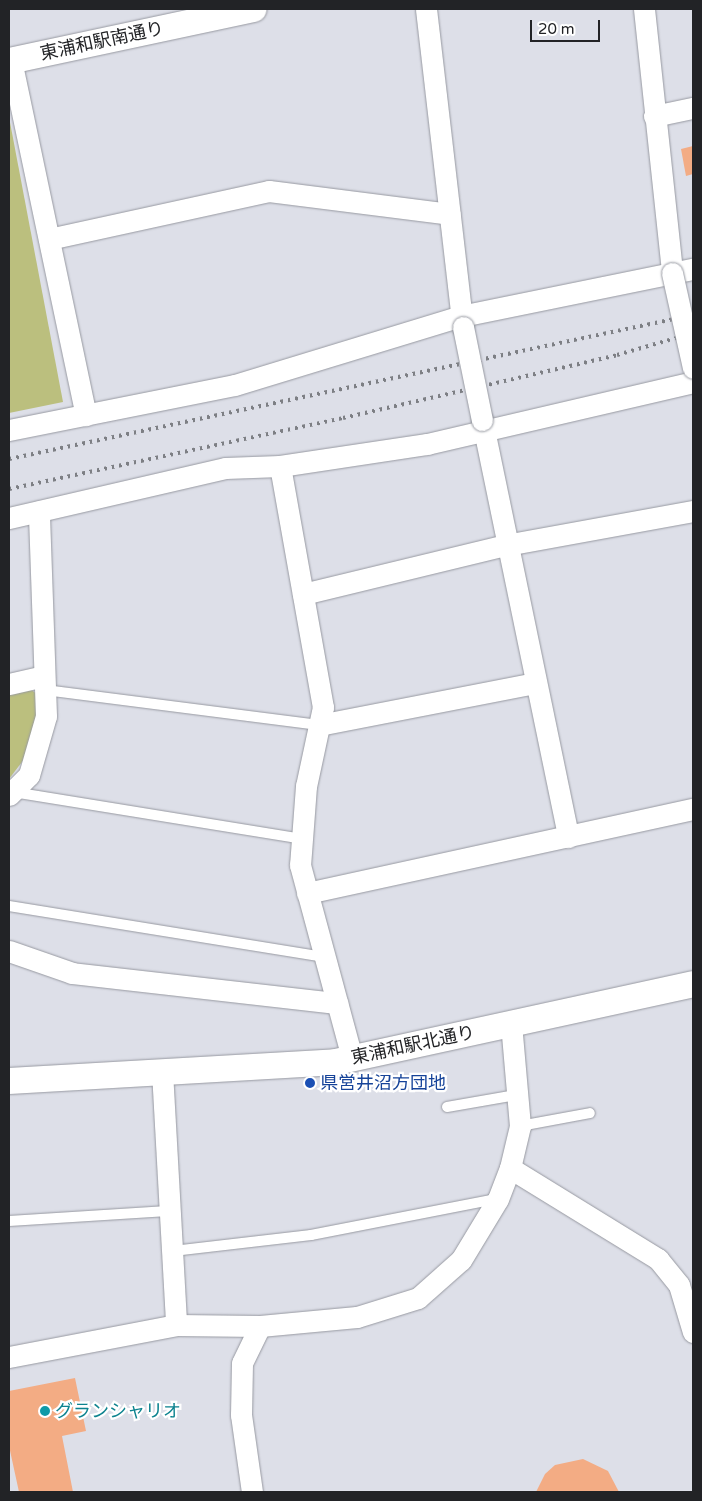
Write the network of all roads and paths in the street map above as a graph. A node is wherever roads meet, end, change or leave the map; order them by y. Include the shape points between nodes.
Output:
1 (254, 9) edge
2 (426, 9) edge
3 (644, 9) edge
4 (10, 56) edge
5 (693, 108) edge
6 (654, 116) junction
7 (450, 214) junction
8 (49, 239) junction
9 (693, 269) edge
10 (672, 273) junction
11 (462, 322) junction
12 (693, 368) edge
13 (693, 382) edge
14 (86, 415) junction
15 (483, 425) junction
16 (9, 430) edge
17 (280, 466) junction
18 (39, 511) junction
19 (693, 511) edge
20 (9, 518) edge
21 (506, 545) junction
22 (303, 594) junction
23 (535, 682) junction
24 (45, 683) junction
25 (9, 684) edge
26 (319, 725) junction
27 (10, 794) edge
28 (693, 809) edge
29 (568, 837) junction
30 (302, 839) junction
31 (307, 893) junction
32 (9, 906) edge
33 (9, 951) edge
34 (325, 957) junction
35 (693, 984) edge
36 (337, 1003) junction
37 (511, 1024) junction
38 (352, 1058) junction
39 (162, 1071) junction
40 (9, 1078) edge
41 (516, 1095) junction
42 (447, 1107) dead end
43 (590, 1113) dead end
44 (520, 1126) junction
45 (510, 1168) junction
46 (498, 1199) junction
47 (168, 1211) junction
48 (9, 1220) edge
49 (173, 1251) junction
50 (176, 1325) junction
51 (260, 1326) junction
52 (693, 1332) edge
53 (9, 1357) edge
54 (252, 1492) edge

1 - 4 street, 東浦和駅南通り
2 - 7 street
3 - 6 street
4 - 8 street
5 - 6 street
6 - 10 street
7 - 8 street via 269,191
7 - 11 street
8 - 14 street
9 - 10 street
10 - 11 street
10 - 12 street, bridge
11 - 14 street via 234,385
11 - 15 street, bridge
13 - 15 street
14 - 16 street
15 - 17 street via 427,444
15 - 21 street
17 - 18 street via 225,468
17 - 22 street
18 - 20 street
18 - 24 street
19 - 21 street
21 - 22 street
21 - 23 street
22 - 26 street via 322,707
23 - 26 street
23 - 29 street
24 - 25 street
24 - 26 lane
24 - 27 street via 46,716 29,775
26 - 30 street via 306,786
27 - 30 lane
28 - 29 street
29 - 31 street
30 - 31 street via 300,865
31 - 34 street
32 - 34 lane
33 - 36 street via 72,973
34 - 36 street
35 - 37 street, 東浦和駅北通り
36 - 38 street
37 - 38 street, 東浦和駅北通り
37 - 41 street
38 - 39 street, 東浦和駅北通り
39 - 40 street, 東浦和駅北通り
39 - 47 street
41 - 42 lane
41 - 44 street
43 - 44 lane
44 - 45 street
45 - 46 street
45 - 52 street via 658,1259 680,1285
46 - 49 lane via 310,1235
46 - 51 street via 461,1260 418,1298 357,1317
47 - 48 lane
47 - 49 street
49 - 50 street
50 - 51 street
50 - 53 street
51 - 54 street via 242,1363 241,1415

